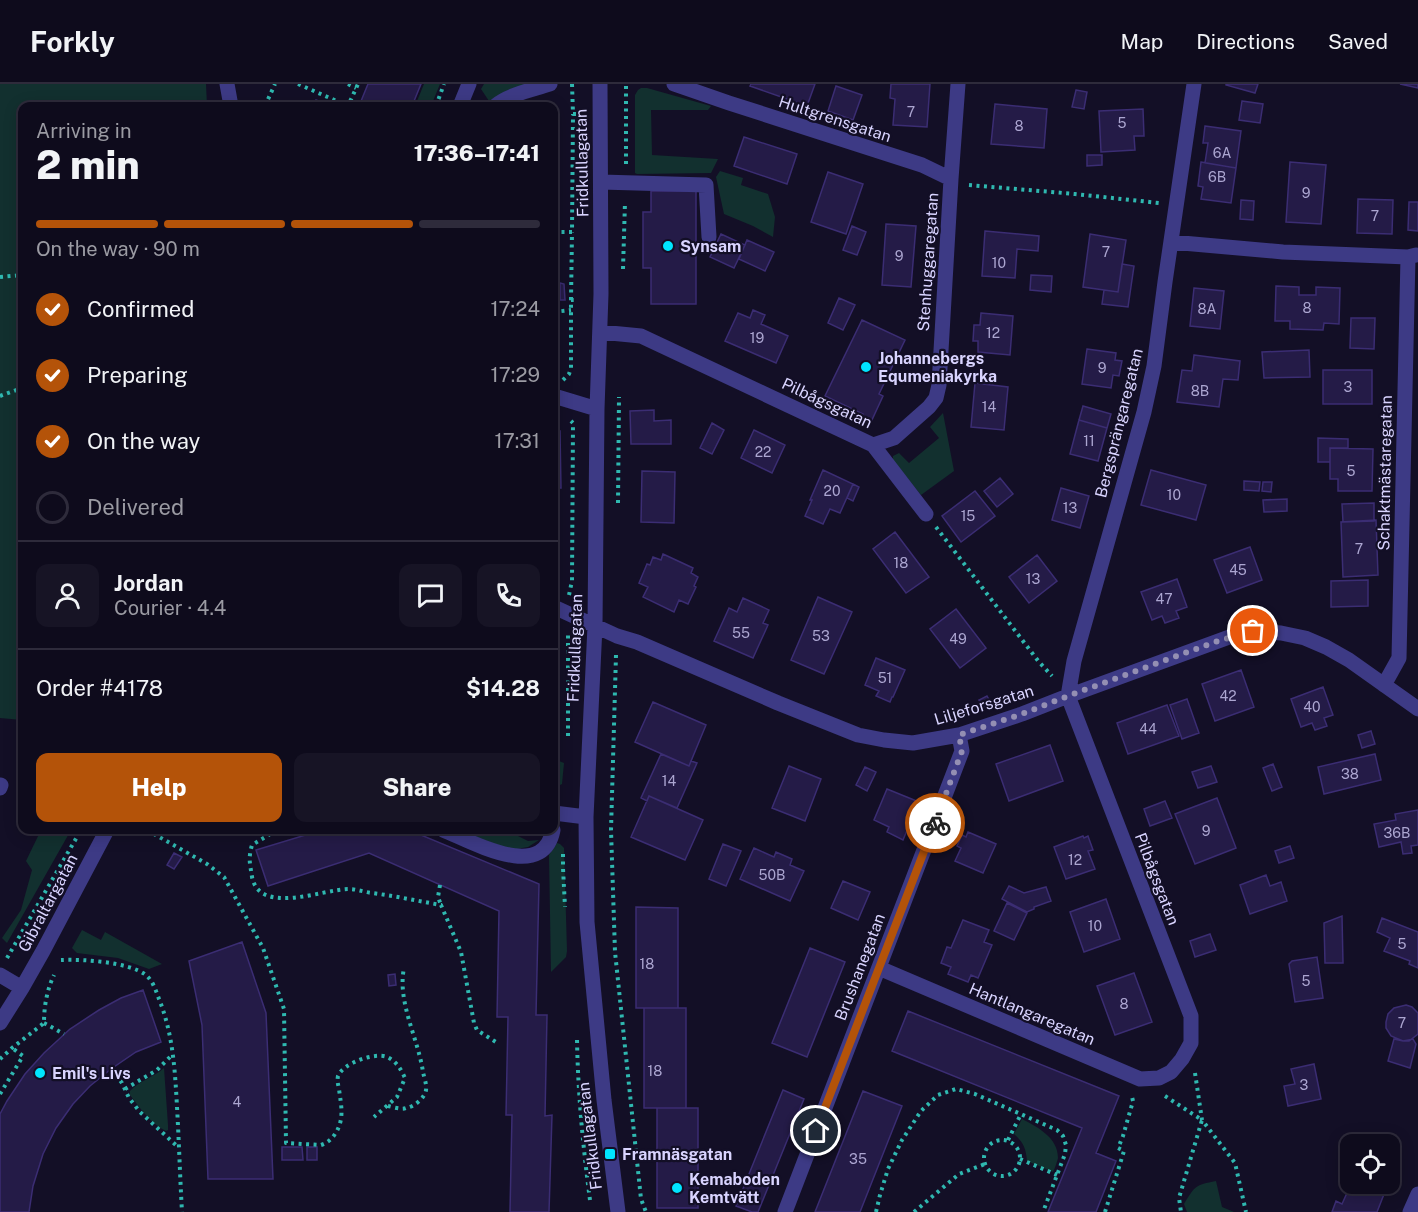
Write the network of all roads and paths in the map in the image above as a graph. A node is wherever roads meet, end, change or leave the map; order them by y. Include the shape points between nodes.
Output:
1 (227, 84) edge
2 (274, 84) edge
3 (298, 84) edge
4 (348, 84) edge
5 (444, 84) edge
6 (469, 84) edge
7 (550, 84) edge
8 (600, 84) edge
9 (674, 84) edge
10 (958, 84) edge
11 (1194, 84) edge
12 (357, 86) edge
13 (230, 102) edge
14 (267, 102) edge
15 (339, 102) edge
16 (350, 102) edge
17 (437, 102) edge
18 (462, 102) edge
19 (502, 102) edge
20 (573, 114) dead end
21 (951, 181) junction
22 (601, 182) junction
23 (1161, 204) dead end
24 (558, 232) edge
25 (572, 232) junction
26 (709, 237) dead end
27 (1171, 242) junction
28 (1413, 256) edge
29 (18, 275) edge
30 (0, 277) edge
31 (571, 310) junction
32 (558, 312) edge
33 (600, 332) junction
34 (561, 381) dead end
35 (18, 389) edge
36 (0, 396) edge
37 (558, 397) edge
38 (597, 409) junction
39 (873, 445) junction
40 (926, 514) joint
41 (558, 609) edge
42 (595, 626) junction
43 (1056, 669) dead end
44 (1384, 685) junction
45 (1068, 696) junction
46 (1418, 709) edge
47 (959, 735) junction
48 (586, 817) junction
49 (558, 820) edge
50 (79, 834) edge
51 (105, 834) edge
52 (154, 834) edge
53 (269, 834) edge
54 (453, 834) edge
55 (552, 834) edge
56 (440, 885) dead end
57 (441, 905) junction
58 (62, 960) dead end
59 (404, 968) dead end
60 (879, 968) junction
61 (2, 969) edge
62 (22, 988) junction
63 (0, 1023) edge
64 (44, 1023) dead end
65 (64, 1034) dead end
66 (1191, 1043) junction
67 (499, 1044) dead end
68 (12, 1048) dead end
69 (173, 1054) junction
70 (111, 1069) dead end
71 (1135, 1077) junction
72 (125, 1089) junction
73 (0, 1094) edge
74 (387, 1106) junction
75 (1021, 1114) junction
76 (374, 1117) dead end
77 (1202, 1120) junction
78 (1008, 1140) junction
79 (179, 1148) junction
80 (1020, 1159) junction
81 (985, 1164) junction
82 (1057, 1175) junction
83 (1418, 1194) edge
84 (182, 1212) edge
85 (618, 1212) edge
86 (785, 1212) edge
87 (877, 1212) edge
88 (914, 1212) edge
89 (1043, 1212) edge
90 (1106, 1212) edge
91 (1181, 1212) edge
92 (1246, 1212) edge
93 (1410, 1212) edge

1 - 13 street
2 - 14 path
3 - 15 path
4 - 12 path
5 - 17 path
6 - 18 street
7 - 19 street
8 - 22 street, Fridkullagatan
9 - 21 street, Hultgrensgatan via 922,165
10 - 21 street, Stenhuggaregatan
11 - 27 street, Bergsprängaregatan
12 - 16 path
20 - 25 path
21 - 23 path
21 - 39 street, Stenhuggaregatan via 936,398 894,438
22 - 26 street via 706,185
22 - 33 street, Fridkullagatan
24 - 25 path
25 - 31 path
27 - 28 street via 1282,252
27 - 45 street, Bergsprängaregatan via 1155,366 1074,661
28 - 44 street, Schaktmästaregatan via 1399,658
29 - 30 path
31 - 32 path
31 - 34 path via 571,368
33 - 38 street, Fridkullagatan
33 - 39 street, Pilbågsgatan via 641,336
35 - 36 path
37 - 38 street
38 - 42 street, Fridkullagatan
39 - 40 street, Pilbågsgatan
40 - 43 path via 1050,674
41 - 42 street, Liljeforsgatan
42 - 47 street, Liljeforsgatan via 858,735 913,743
42 - 48 street, Fridkullagatan
44 - 45 street, Liljeforsgatan via 1349,660 1305,638 1253,631
44 - 46 street, Liljeforsgatan
45 - 47 street, Liljeforsgatan
45 - 66 street, Pilbågsgatan via 1191,1016
47 - 60 street, Brushanegatan via 962,751
48 - 49 street
48 - 85 street, Fridkullagatan via 586,922
50 - 61 path
51 - 62 street, Gibraltargatan
52 - 74 path via 224,877 263,948 284,1009 286,1143 321,1145 334,1136 343,1116 339,1072 360,1060 386,1056 400,1067 405,1078 403,1085
53 - 57 path via 252,845 249,857 253,881 270,897 284,899 349,889
54 - 55 street via 500,853 520,856 543,848
56 - 57 path
57 - 67 path via 461,952 474,1023 477,1030
58 - 69 path via 115,964 147,975 165,1014
59 - 74 path via 404,1002 426,1090 423,1097 406,1109
60 - 71 street, Hantlangaregatan
60 - 86 street, Brushanegatan
61 - 62 street
62 - 63 street, Gibraltargatan
64 - 65 path
66 - 71 street via 1171,1072 1159,1078
66 - 77 path
68 - 73 path via 23,1056
69 - 72 path via 157,1070
69 - 79 path
70 - 72 path
71 - 77 path
71 - 90 path via 1133,1101 1118,1148 1124,1151
72 - 79 path via 140,1112
74 - 76 path
75 - 78 path
75 - 82 path via 1063,1136 1065,1154
75 - 87 path via 956,1089 938,1095 921,1111 902,1140 888,1169
77 - 91 path via 1179,1198
77 - 92 path via 1235,1163
78 - 80 path via 1017,1148
78 - 81 path via 989,1144 984,1153
79 - 84 path
80 - 81 path via 1015,1170 1004,1175 992,1173
80 - 82 path
81 - 88 path via 959,1174
82 - 89 path
83 - 93 street

